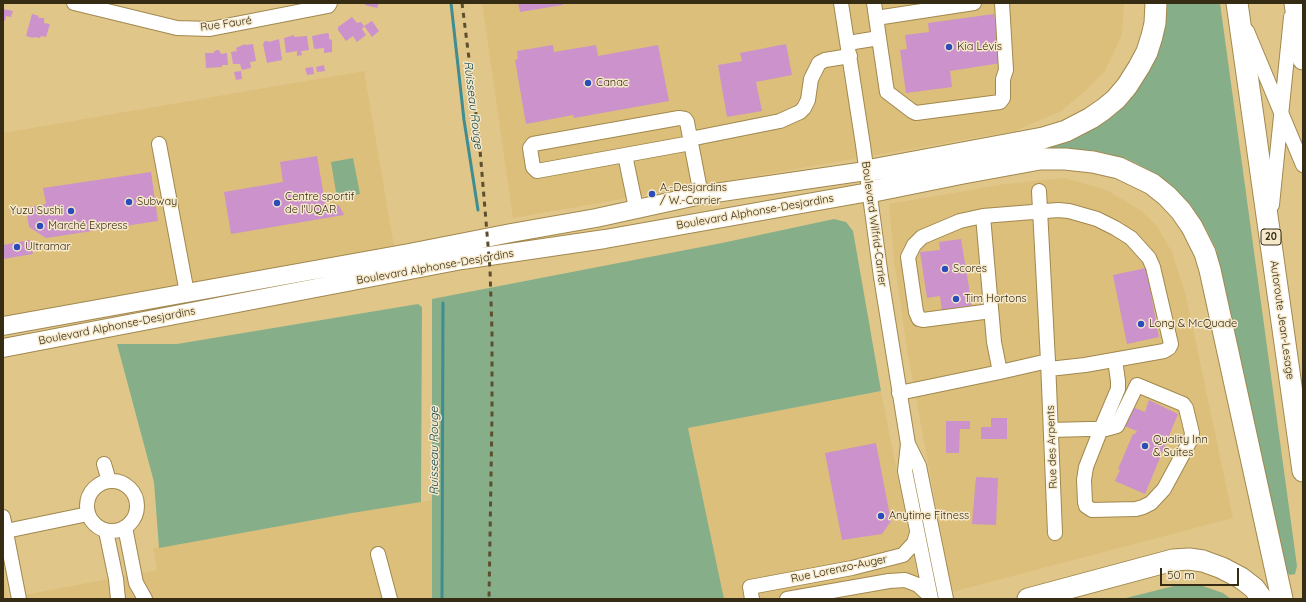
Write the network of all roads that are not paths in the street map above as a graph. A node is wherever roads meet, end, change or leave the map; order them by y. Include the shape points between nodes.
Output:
1 (74, 3) edge
2 (330, 3) edge
3 (841, 3) edge
4 (874, 3) edge
5 (974, 3) edge
6 (1002, 3) edge
7 (1156, 3) edge
8 (1294, 3) edge
9 (1238, 8) edge
10 (876, 18) junction
11 (879, 38) junction
12 (849, 49) junction
13 (1303, 59) edge
14 (1281, 112) junction
15 (691, 141) junction
16 (160, 144) dead end
17 (625, 155) junction
18 (1303, 165) edge
19 (866, 171) junction
20 (1039, 191) dead end
21 (869, 192) junction
22 (701, 195) junction
23 (636, 208) junction
24 (1040, 212) junction
25 (983, 216) junction
26 (1270, 229) junction
27 (187, 293) junction
28 (991, 311) junction
29 (3, 326) edge
30 (3, 348) edge
31 (1115, 360) junction
32 (1048, 365) junction
33 (1000, 372) junction
34 (899, 393) junction
35 (1101, 429) junction
36 (1051, 430) junction
37 (908, 444) junction
38 (104, 464) dead end
39 (1303, 470) edge
40 (109, 482) junction
41 (88, 514) junction
42 (3, 517) edge
43 (125, 527) junction
44 (6, 531) junction
45 (106, 531) junction
46 (917, 533) junction
47 (1055, 533) dead end
48 (378, 554) dead end
49 (751, 593) edge
50 (829, 595) edge
51 (931, 598) edge
52 (19, 599) edge
53 (118, 599) edge
54 (145, 599) edge
55 (390, 599) edge
56 (787, 599) edge
57 (946, 599) edge
58 (1028, 599) edge
59 (1262, 599) edge
60 (1282, 599) edge

1 - 2 street, Rue Fauré via 177,28 210,29 328,6
3 - 12 street, Boulevard Wilfrid-Carrier
4 - 10 street
5 - 10 street
6 - 11 street via 1006,70 1003,79 1003,98 1000,102 916,112 887,92
7 - 19 highway via 1152,36 1139,68 1116,99 1090,118 1066,131 1038,139
8 - 13 highway
8 - 14 street
9 - 14 street
9 - 26 highway, Autoroute Jean-Lesage / 20
10 - 11 street
11 - 12 street
12 - 15 street via 819,63 811,79 808,100 804,108 790,118
12 - 19 street, Boulevard Wilfrid-Carrier
14 - 18 street
14 - 26 street
15 - 17 street
15 - 17 street via 688,122 679,118 533,144 530,148 533,167 537,171
15 - 22 street
16 - 27 street
17 - 23 street
19 - 21 street, Boulevard Wilfrid-Carrier
19 - 22 main road, Boulevard Alphonse-Desjardins
20 - 24 street, Rue des Arpents
21 - 30 main road, Boulevard Alphonse-Desjardins via 605,239 457,261
21 - 34 street, Boulevard Wilfrid-Carrier
21 - 60 highway via 1040,159 1066,159 1119,168 1152,184 1167,196 1192,227 1205,252
22 - 23 main road, Boulevard Alphonse-Desjardins
23 - 27 main road, Boulevard Alphonse-Desjardins via 596,218
24 - 25 street
24 - 31 street via 1069,211 1098,219 1131,238 1149,258 1171,344 1164,351
24 - 32 street, Rue des Arpents
25 - 28 street
25 - 28 street via 960,221 922,237 914,244 908,257 919,319
26 - 39 highway, Autoroute Jean-Lesage / 20
27 - 29 main road, Boulevard Alphonse-Desjardins
28 - 33 street
31 - 32 street
31 - 35 street via 1118,389
32 - 33 street
32 - 36 street, Rue des Arpents
33 - 34 street
34 - 37 street, Boulevard Wilfrid-Carrier
35 - 35 street via 1112,429 1119,424 1135,387 1140,385 1183,404 1192,433 1164,489 1151,503 1136,509 1092,510 1086,506 1084,480 1086,467
35 - 36 street
36 - 47 street, Rue des Arpents
37 - 46 street, Boulevard Wilfrid-Carrier via 905,471
37 - 57 street, Boulevard Wilfrid-Carrier via 919,466
38 - 40 street
40 - 41 street via 102,483 90,494
40 - 43 street via 126,485 136,497 136,513
41 - 44 street
41 - 45 street via 94,523
42 - 44 street
43 - 45 street
43 - 54 street via 136,583
44 - 52 street
45 - 53 street
46 - 49 street, Rue Lorenzo-Auger via 909,550 898,557
46 - 51 street, Boulevard Wilfrid-Carrier
48 - 55 street
50 - 51 street, Rue Lorenzo-Auger via 904,580 918,585
50 - 56 street, Rue Lorenzo-Auger
58 - 59 highway via 1173,560 1189,559 1203,561 1241,578 1254,588

